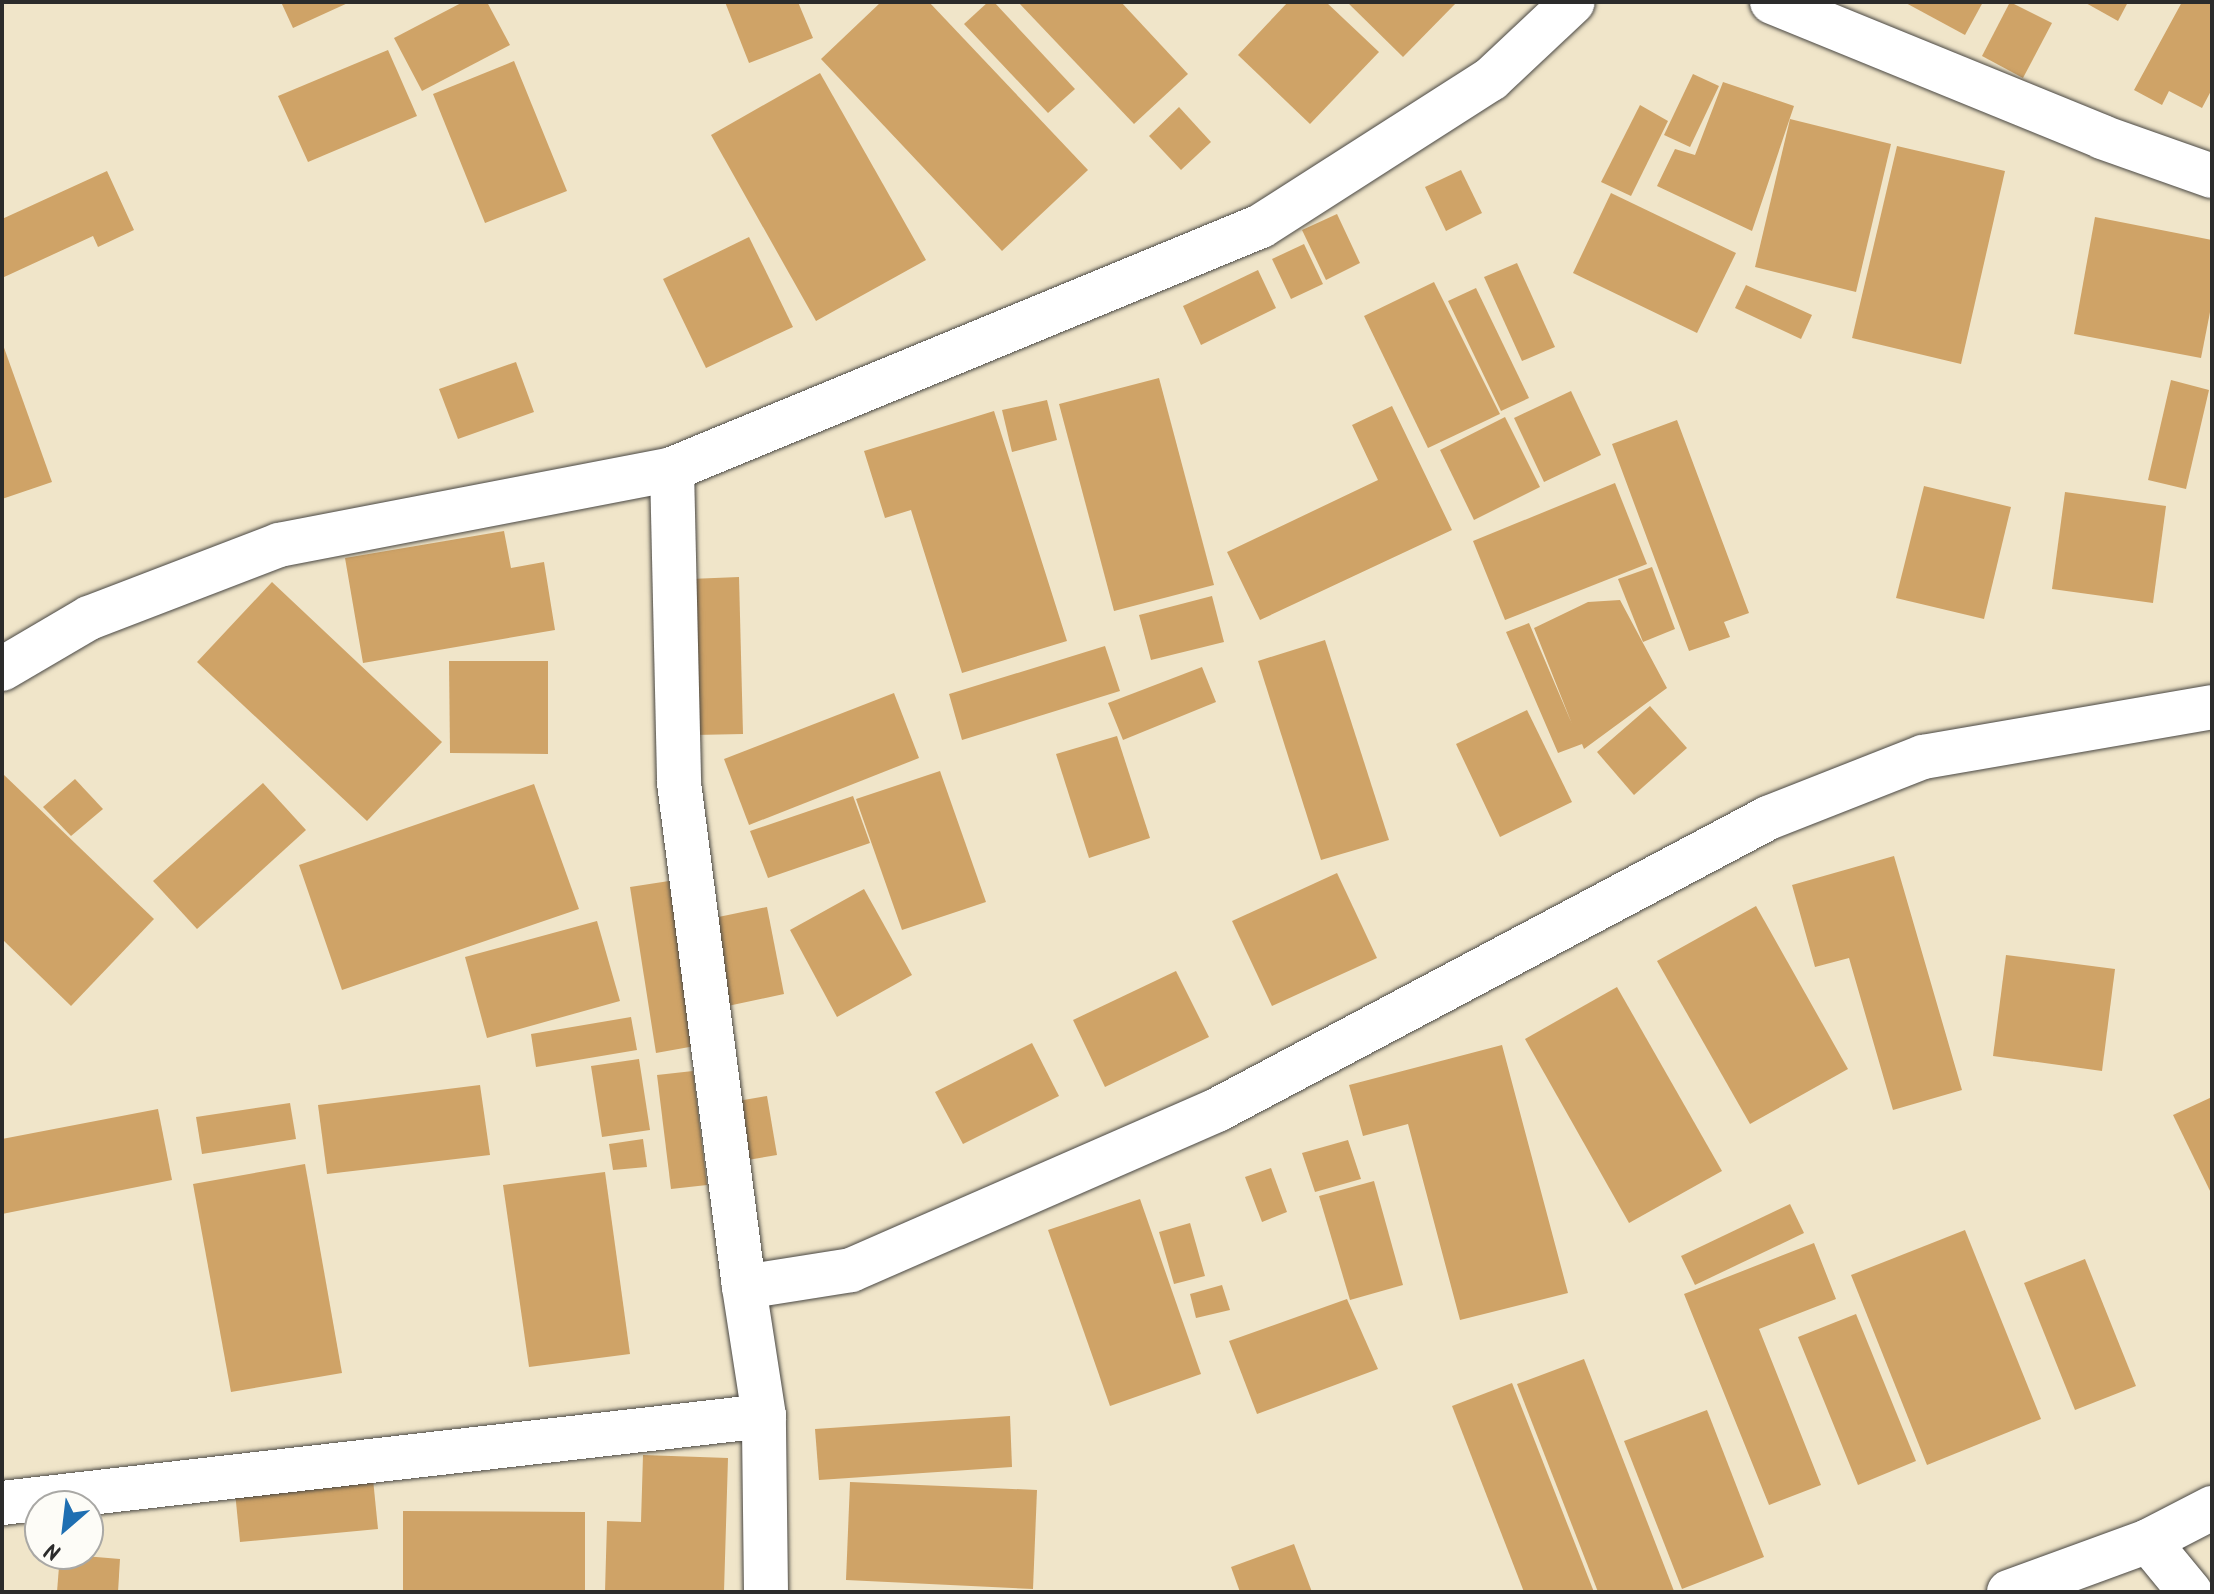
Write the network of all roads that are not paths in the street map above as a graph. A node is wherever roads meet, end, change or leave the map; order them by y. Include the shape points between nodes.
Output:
1 (1573, 2) edge
2 (1772, 2) edge
3 (2212, 176) edge
4 (672, 469) junction
5 (2, 669) edge
6 (2212, 707) edge
7 (744, 1287) junction
8 (764, 1416) junction
9 (2, 1503) edge
10 (2212, 1508) edge
11 (2148, 1541) junction
12 (766, 1592) edge
13 (2009, 1592) edge
14 (2190, 1592) edge

1 - 4 street via 1491,79 1261,226
2 - 3 street via 2102,137
4 - 5 street via 279,545 89,618
4 - 7 street via 679,783
6 - 7 street via 1923,757 1768,818 1217,1110 851,1270
7 - 8 street
8 - 9 street
8 - 12 street
10 - 11 street
11 - 13 street
11 - 14 street

